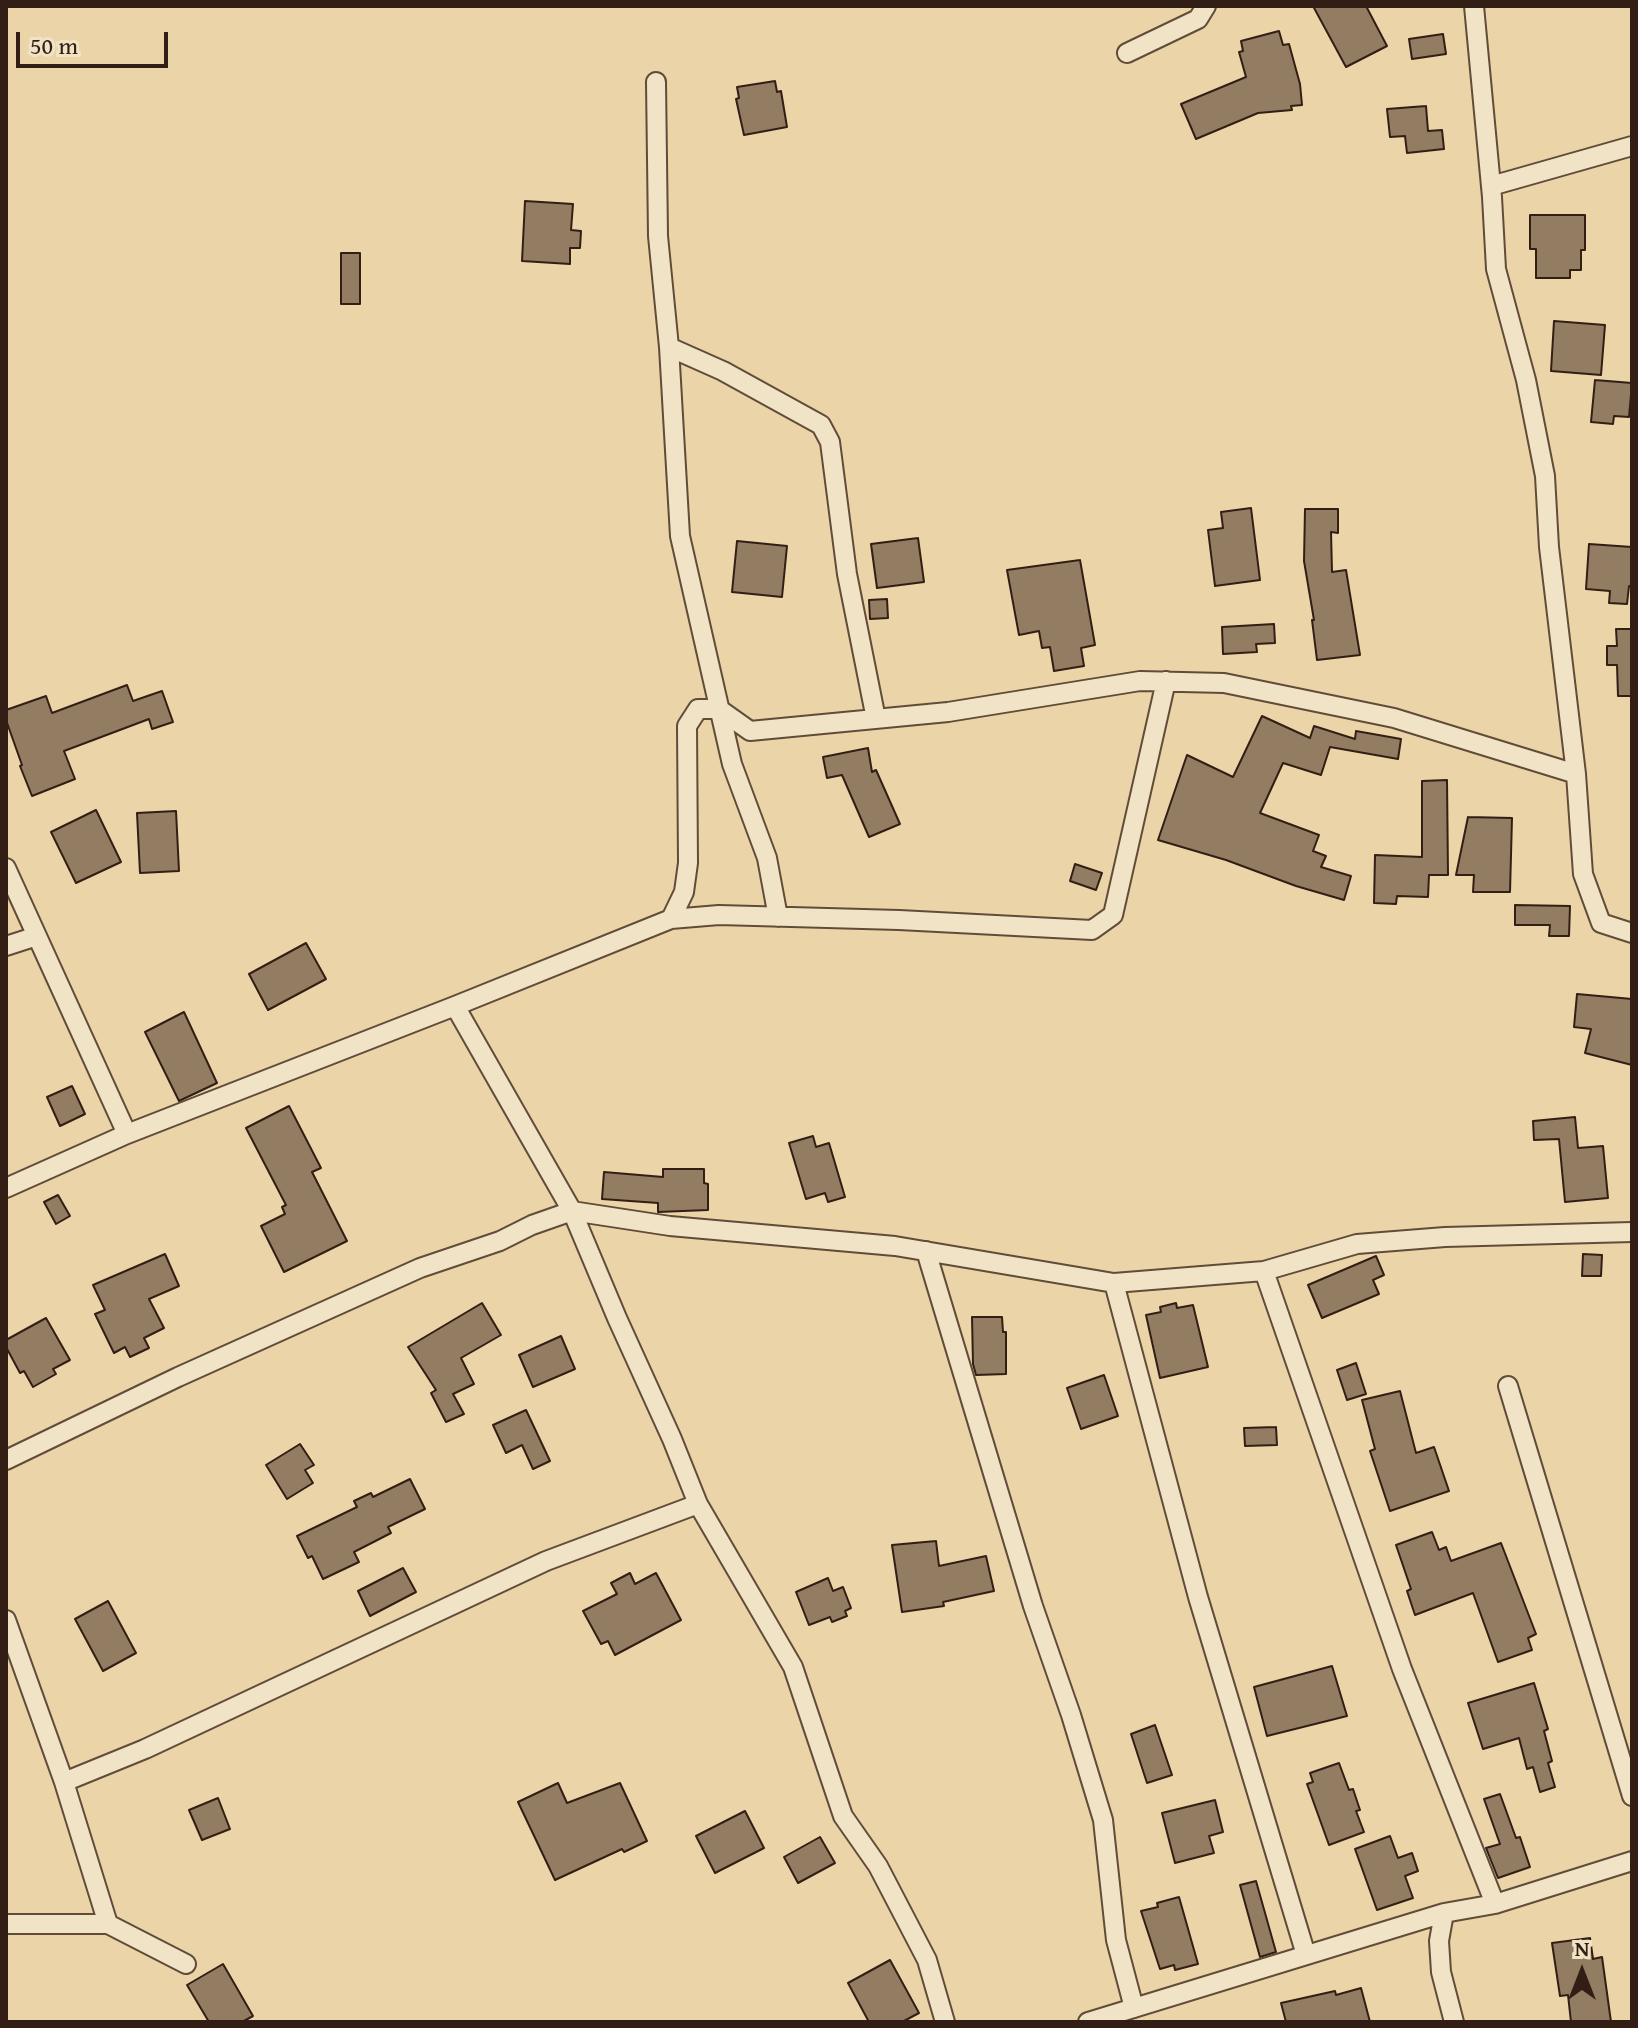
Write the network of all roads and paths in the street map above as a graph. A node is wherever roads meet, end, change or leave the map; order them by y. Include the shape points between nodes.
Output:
1 (1206, 6) edge
2 (1474, 6) edge
3 (1127, 53) dead end
4 (656, 82) dead end
5 (1632, 146) edge
6 (1491, 186) junction
7 (669, 347) junction
8 (1166, 681) junction
9 (719, 709) junction
10 (876, 719) junction
11 (1576, 774) junction
12 (6, 868) edge
13 (778, 917) junction
14 (671, 919) junction
15 (1632, 933) edge
16 (37, 936) junction
17 (6, 946) edge
18 (455, 1006) junction
19 (127, 1134) junction
20 (6, 1188) edge
21 (572, 1211) junction
22 (1632, 1232) edge
23 (926, 1251) junction
24 (1264, 1271) junction
25 (1114, 1283) junction
26 (1508, 1386) dead end
27 (6, 1460) edge
28 (698, 1504) junction
29 (6, 1620) edge
30 (64, 1782) junction
31 (1632, 1796) edge
32 (1632, 1861) edge
33 (1495, 1904) junction
34 (1444, 1913) junction
35 (6, 1924) edge
36 (108, 1924) junction
37 (1306, 1955) junction
38 (186, 1964) dead end
39 (1134, 2008) junction
40 (945, 2022) edge
41 (1088, 2022) edge
42 (1454, 2022) edge

1 - 3 street via 1198,19
2 - 6 street
4 - 7 street via 658,236
5 - 6 street
6 - 11 street via 1496,269 1545,476
7 - 9 street via 680,536
7 - 10 street via 821,425 830,442 847,574
8 - 10 street
8 - 11 street via 1224,683 1394,718
8 - 13 street via 1113,915 1092,930
9 - 10 street via 750,731
9 - 13 street via 732,764 767,858
9 - 14 street via 698,709 687,726 688,863 684,892
11 - 15 street via 1583,874 1601,923
12 - 16 street
13 - 14 street
14 - 18 street
16 - 17 street
16 - 19 street
18 - 19 street
18 - 21 street
19 - 20 street
21 - 23 street
21 - 27 street via 420,1268
21 - 28 street
22 - 24 street via 1357,1244
23 - 25 street
23 - 39 street via 1103,1820 1116,1940
24 - 25 street
24 - 33 street via 1402,1669
25 - 37 street via 1198,1597
26 - 31 street
28 - 30 street via 546,1561
28 - 40 street via 793,1667 843,1816 878,1866 927,1960
29 - 30 street
30 - 36 street
32 - 33 street
33 - 34 street
34 - 37 street
34 - 42 street via 1441,1972
35 - 36 street
36 - 38 street
37 - 39 street
39 - 41 street

